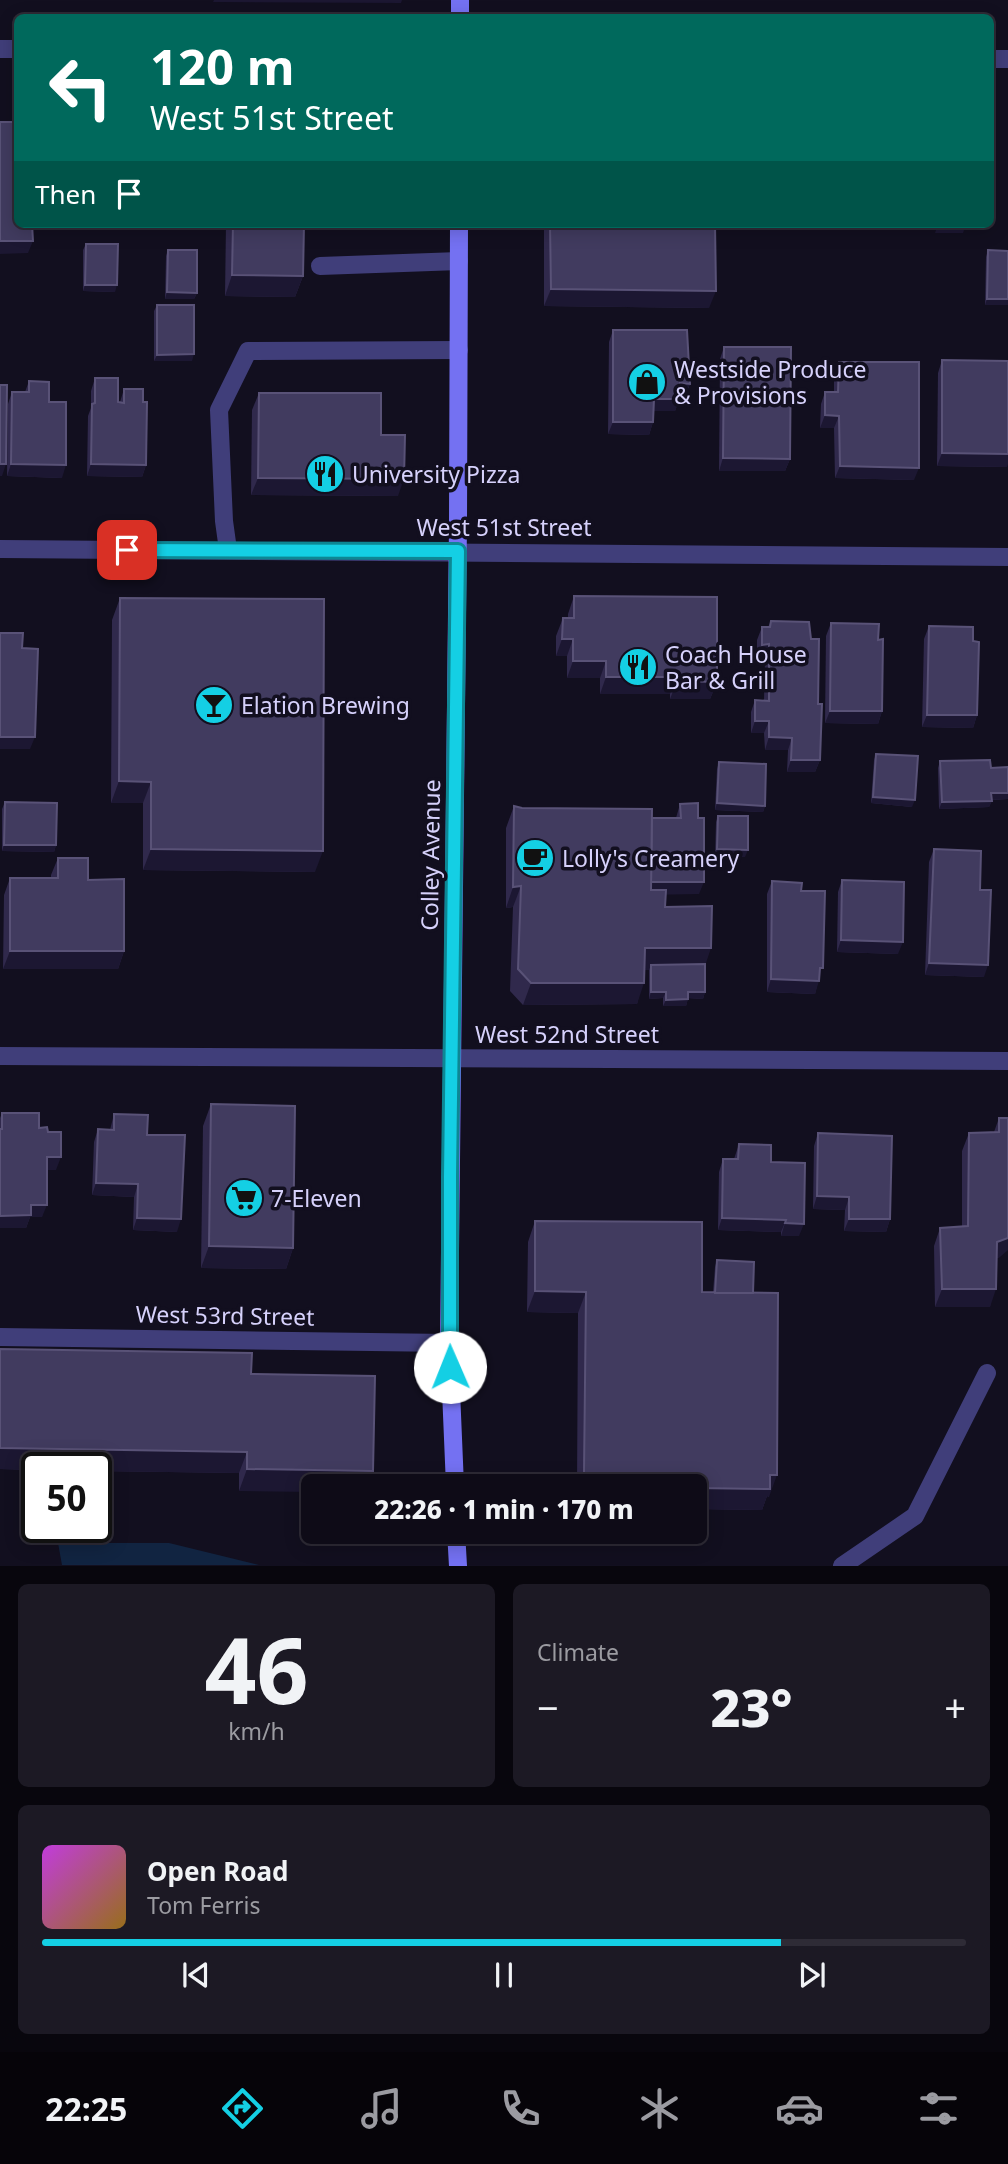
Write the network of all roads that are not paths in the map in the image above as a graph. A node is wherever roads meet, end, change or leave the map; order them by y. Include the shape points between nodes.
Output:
1 (459, 228) edge
2 (459, 261) junction
3 (320, 266) dead end
4 (459, 350) junction
5 (0, 549) edge
6 (228, 550) junction
7 (458, 551) junction
8 (1008, 557) edge
9 (0, 1056) edge
10 (451, 1057) junction
11 (1008, 1062) edge
12 (0, 1337) edge
13 (449, 1343) junction
14 (987, 1373) dead end
15 (454, 1474) edge
16 (457, 1544) edge
17 (458, 1566) edge
18 (842, 1566) edge

1 - 2 main road, Colley Avenue
2 - 3 street
2 - 4 main road, Colley Avenue
4 - 6 street via 248,351 219,410
4 - 7 main road, Colley Avenue
5 - 6 street, West 51st Street
6 - 7 street, West 51st Street
7 - 8 street, West 51st Street
7 - 10 main road, Colley Avenue
9 - 10 street, West 52nd Street
10 - 11 street, West 52nd Street
10 - 13 main road, Colley Avenue
12 - 13 street, West 53rd Street
13 - 15 main road, Colley Avenue
14 - 18 street via 915,1516
16 - 17 main road

